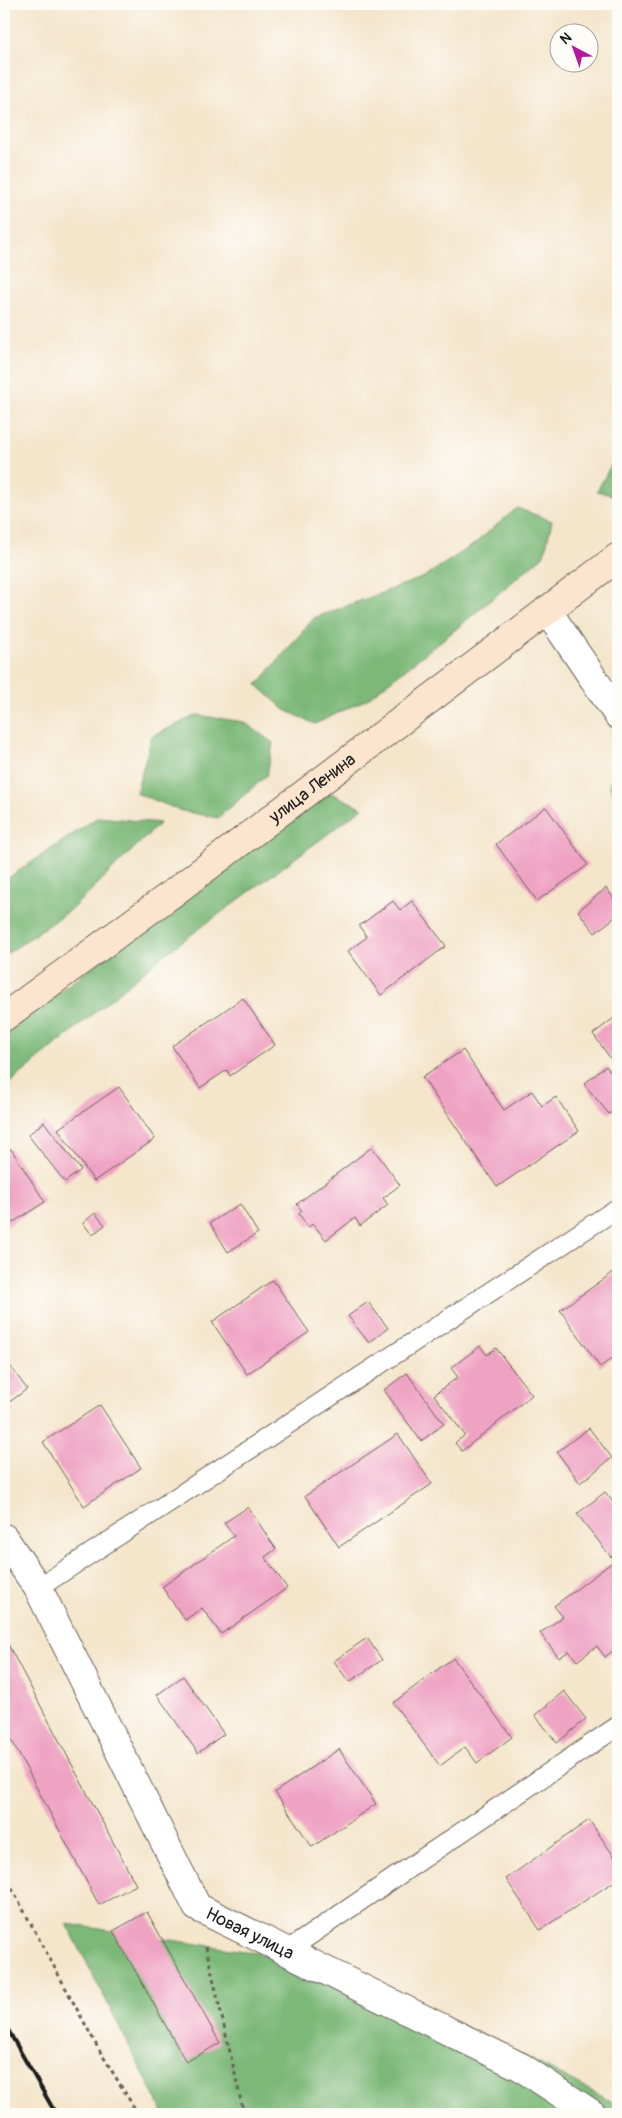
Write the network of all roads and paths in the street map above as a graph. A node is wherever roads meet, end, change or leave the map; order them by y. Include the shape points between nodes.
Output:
1 (618, 557) edge
2 (548, 610) junction
3 (618, 715) edge
4 (4, 1017) edge
5 (618, 1208) edge
6 (4, 1538) edge
7 (38, 1588) junction
8 (618, 1726) edge
9 (4, 1874) edge
10 (197, 1907) junction
11 (285, 1952) junction
12 (138, 2114) edge
13 (244, 2114) edge
14 (592, 2114) edge

1 - 2 main road, улица Ленина
2 - 3 street
2 - 4 main road, улица Ленина
5 - 7 lane
6 - 7 street, Новая улица
7 - 10 street, Новая улица
8 - 11 lane
9 - 12 path via 98,2048
10 - 11 street, Новая улица
10 - 13 path
11 - 14 street, Новая улица via 521,2067

